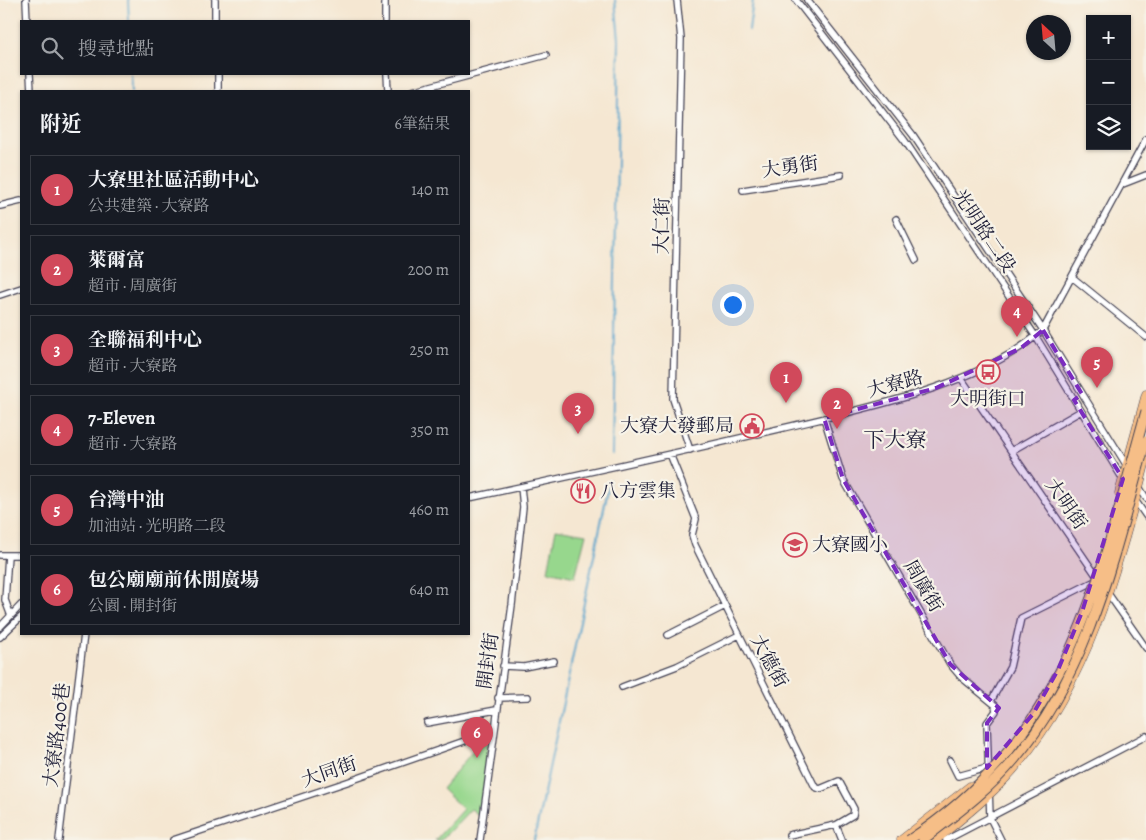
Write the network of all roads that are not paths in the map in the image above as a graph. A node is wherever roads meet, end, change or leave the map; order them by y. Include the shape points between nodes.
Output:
1 (26, 0) edge
2 (215, 0) edge
3 (385, 0) edge
4 (677, 0) edge
5 (796, 0) edge
6 (807, 0) edge
7 (27, 20) edge
8 (216, 20) edge
9 (386, 20) edge
10 (546, 55) dead end
11 (30, 75) edge
12 (218, 75) edge
13 (387, 75) edge
14 (30, 90) edge
15 (218, 90) edge
16 (388, 90) edge
17 (416, 90) edge
18 (1146, 139) edge
19 (841, 175) dead end
20 (1146, 175) edge
21 (1123, 184) junction
22 (743, 190) dead end
23 (20, 200) edge
24 (0, 206) edge
25 (896, 219) dead end
26 (916, 260) dead end
27 (1072, 277) junction
28 (20, 288) edge
29 (0, 295) edge
30 (1043, 330) junction
31 (1036, 337) junction
32 (1146, 337) edge
33 (961, 378) junction
34 (1082, 394) junction
35 (1146, 394) edge
36 (1074, 400) junction
37 (1081, 411) junction
38 (1146, 411) edge
39 (824, 418) junction
40 (1146, 441) edge
41 (690, 450) junction
42 (1010, 451) junction
43 (670, 454) junction
44 (1146, 461) edge
45 (1126, 465) junction
46 (1122, 479) junction
47 (522, 487) junction
48 (1139, 487) junction
49 (470, 498) edge
50 (1146, 498) edge
51 (1135, 499) junction
52 (1146, 516) edge
53 (0, 555) edge
54 (8, 555) junction
55 (20, 555) edge
56 (1094, 578) junction
57 (1107, 592) junction
58 (20, 606) edge
59 (725, 606) junction
60 (11, 616) junction
61 (20, 618) edge
62 (0, 627) edge
63 (84, 635) edge
64 (668, 635) dead end
65 (739, 635) junction
66 (0, 637) edge
67 (1146, 648) edge
68 (554, 661) dead end
69 (503, 666) junction
70 (622, 688) dead end
71 (528, 697) dead end
72 (498, 698) junction
73 (991, 701) junction
74 (496, 710) junction
75 (427, 724) dead end
76 (493, 731) junction
77 (1146, 736) edge
78 (950, 760) dead end
79 (987, 768) junction
80 (989, 795) junction
81 (990, 818) junction
82 (836, 825) junction
83 (789, 835) dead end
84 (59, 840) edge
85 (173, 840) edge
86 (480, 840) edge
87 (842, 840) edge
88 (901, 840) edge
89 (909, 840) edge
90 (923, 840) edge
91 (936, 840) edge
92 (946, 840) edge
93 (1001, 840) edge

1 - 7 street
2 - 8 street
3 - 9 street
4 - 41 street, 大仁街 via 681,39 673,399
5 - 31 street, 光明路二段 via 905,141
6 - 30 street, 光明路二段 via 914,135
10 - 17 street
11 - 14 street
12 - 15 street
13 - 16 street
18 - 21 street, 大寮路
19 - 22 street, 大勇街
20 - 21 street
21 - 27 street, 大寮路
23 - 24 street
25 - 26 street
27 - 30 street, 大寮路
27 - 32 street
28 - 29 street
30 - 31 street, 大寮路
30 - 34 street, 光明路二段
31 - 33 street, 大寮路
31 - 36 street, 光明路二段
33 - 39 street, 大寮路 via 936,388
33 - 42 street, 大明街
34 - 36 street
34 - 45 street, 光明路二段
35 - 45 main road
36 - 37 street, 光明路二段
37 - 42 street
37 - 46 street, 光明路二段
38 - 89 highway, bridge via 1087,613 1061,671 1036,716 1006,755 971,793
39 - 41 street, 大寮路
39 - 73 street, 周廣街 via 844,478 950,664 960,677
40 - 90 highway, bridge via 1094,615 1070,674 1043,721 1014,760 977,799
41 - 43 street, 大寮路
42 - 56 street, 大明街
43 - 47 street, 大寮路
43 - 59 street, 大德街 via 696,519 692,535 695,545
44 - 48 main road
45 - 46 main road
45 - 48 street, 光明路二段
46 - 51 street, 光明路二段
46 - 56 main road
47 - 49 street, 大寮路
47 - 69 street, 開封街 via 523,506
48 - 50 street, 光明路二段
48 - 51 main road
51 - 52 street, 光明路二段
51 - 57 main road
53 - 54 street
54 - 55 street
54 - 60 street via 5,600
56 - 57 street, 大明街
56 - 73 street via 1021,618 1010,667
56 - 79 main road via 1058,670 1033,714
57 - 67 street, 大明街
57 - 80 main road via 1076,677 1048,725
58 - 60 street
59 - 64 street
59 - 65 street, 大德街
60 - 62 street
61 - 66 street
63 - 84 street, 大寮路400巷
65 - 70 street via 677,666
65 - 82 street, 大德街 via 815,787 820,789 836,782 842,784 854,812
68 - 69 street via 524,667
69 - 72 street, 開封街
71 - 72 street
72 - 74 street, 開封街
73 - 79 street via 997,708 987,723
74 - 75 street
74 - 76 street, 開封街
76 - 85 street, 大同街
76 - 86 street, 開封街
77 - 81 street
78 - 79 street via 958,776
79 - 80 street
79 - 88 main road via 968,789
80 - 81 street
80 - 91 main road
81 - 92 street
81 - 93 street
82 - 83 street
82 - 87 street

